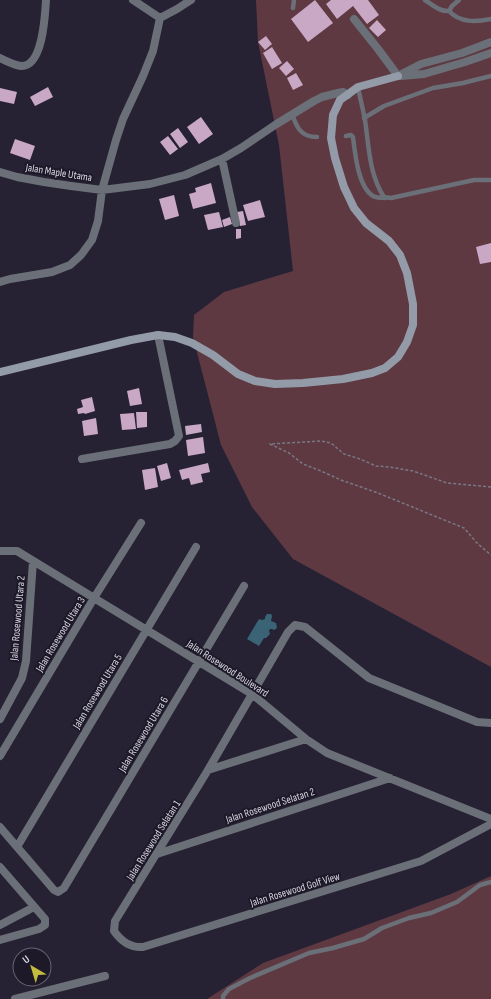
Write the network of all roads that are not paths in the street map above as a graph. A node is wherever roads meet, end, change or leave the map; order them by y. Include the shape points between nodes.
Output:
1 (46, 0) edge
2 (133, 0) edge
3 (191, 0) edge
4 (294, 0) edge
5 (425, 0) edge
6 (459, 0) edge
7 (293, 8) dead end
8 (449, 11) junction
9 (160, 18) junction
10 (491, 19) edge
11 (354, 20) dead end
12 (491, 42) edge
13 (491, 53) edge
14 (0, 58) edge
15 (398, 76) junction
16 (491, 76) edge
17 (358, 87) junction
18 (348, 95) junction
19 (292, 114) junction
20 (364, 118) junction
21 (346, 136) dead end
22 (317, 137) dead end
23 (222, 159) junction
24 (0, 172) edge
25 (491, 180) edge
26 (102, 190) junction
27 (391, 198) junction
28 (236, 223) dead end
29 (0, 282) edge
30 (158, 335) junction
31 (0, 372) edge
32 (82, 459) dead end
33 (141, 523) dead end
34 (196, 547) dead end
35 (0, 551) edge
36 (33, 561) junction
37 (244, 586) dead end
38 (94, 598) junction
39 (146, 630) junction
40 (199, 662) junction
41 (252, 694) junction
42 (0, 719) edge
43 (491, 723) edge
44 (306, 739) junction
45 (0, 756) edge
46 (208, 770) junction
47 (390, 778) junction
48 (491, 820) edge
49 (491, 824) edge
50 (0, 827) edge
51 (17, 847) junction
52 (157, 854) junction
53 (0, 867) edge
54 (491, 882) edge
55 (34, 907) junction
56 (116, 921) joint
57 (0, 926) edge
58 (0, 940) edge
59 (105, 976) dead end
60 (15, 999) edge
61 (223, 999) edge

1 - 14 street via 42,36 35,58 22,66
2 - 9 street
3 - 9 street
4 - 7 lane
5 - 8 lane via 438,9
6 - 8 lane
8 - 10 lane via 462,20
9 - 26 street via 153,51 123,119
11 - 15 street
12 - 15 street via 421,64
13 - 15 street via 424,74
15 - 17 street
16 - 20 lane via 433,88 384,106
17 - 18 street
17 - 20 lane
18 - 19 street via 343,92 326,96
18 - 30 street via 340,100 333,116 330,138 344,188 354,208 366,223 389,241 400,255 407,273 413,304 413,325 408,342 398,357 385,368 372,373 343,379 275,384 255,381 238,374 192,343
19 - 22 lane via 301,132 310,137
19 - 23 street
20 - 27 lane via 375,180 384,197
21 - 27 lane via 353,137 356,158 366,188 379,198
23 - 26 street via 185,174 150,184
23 - 28 street
24 - 26 street, Jalan Maple Utama
25 - 27 lane via 474,180
26 - 29 street, Jalan Maple Utama via 98,221 92,240 70,265 52,272
30 - 31 street
30 - 32 street via 178,436 175,441
33 - 38 street, Jalan Rosewood Utara 3
34 - 39 street, Jalan Rosewood Utara 5
35 - 36 street, Jalan Rosewood Boulevard via 17,550
36 - 38 street, Jalan Rosewood Boulevard
36 - 42 street, Jalan Rosewood Utara 2 via 26,661 22,678
37 - 40 street, Jalan Rosewood Utara 6
38 - 39 street, Jalan Rosewood Boulevard
38 - 45 street, Jalan Rosewood Utara 3
39 - 40 street, Jalan Rosewood Boulevard
39 - 51 street, Jalan Rosewood Utara 5
40 - 41 street, Jalan Rosewood Boulevard
40 - 51 street, Jalan Rosewood Utara 6 via 64,888 58,892 54,890
41 - 43 street via 288,632 295,625 305,627 369,678 477,722
41 - 44 street, Jalan Rosewood Boulevard
41 - 46 street, Jalan Rosewood Selatan 1
44 - 46 street
44 - 47 street, Jalan Rosewood Boulevard via 327,753
46 - 52 street, Jalan Rosewood Selatan 1
47 - 48 street, Jalan Rosewood Boulevard
47 - 52 street, Jalan Rosewood Selatan 2
49 - 56 street, Jalan Rosewood Golf View via 420,861 143,947 135,948 119,938 114,930
50 - 51 street
52 - 56 street, Jalan Rosewood Selatan 1
53 - 55 street
54 - 61 lane via 480,885 457,902 430,913 382,928 364,939 309,953 250,978 229,989
55 - 57 street
55 - 58 street via 45,919 45,925
59 - 60 street

